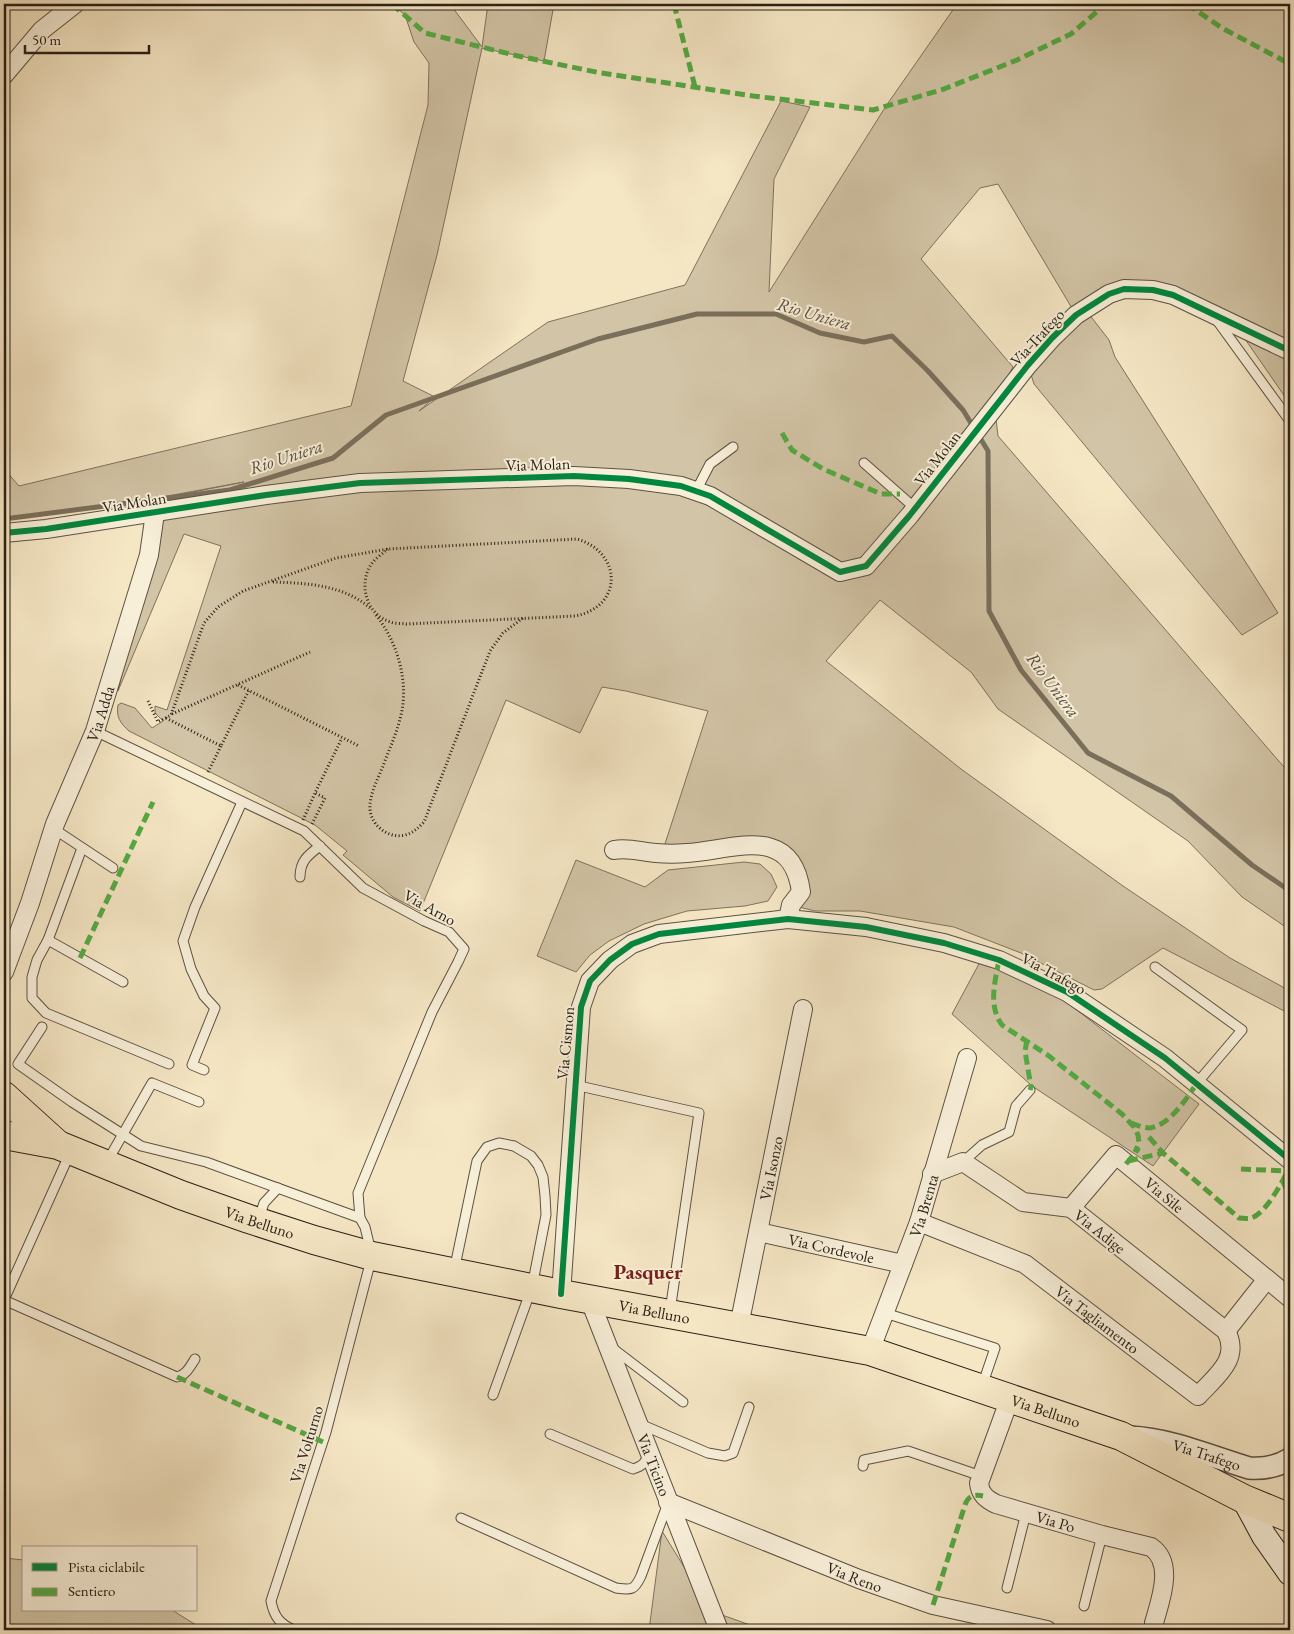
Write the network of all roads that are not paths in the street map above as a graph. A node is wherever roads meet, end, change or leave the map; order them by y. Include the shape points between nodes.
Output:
1 (75, 4) edge
2 (4, 75) edge
3 (1213, 315) junction
4 (1289, 349) edge
5 (984, 420) joint
6 (1290, 421) edge
7 (733, 447) dead end
8 (864, 463) dead end
9 (696, 491) junction
10 (915, 508) junction
11 (155, 513) junction
12 (4, 533) edge
13 (95, 731) junction
14 (242, 802) junction
15 (54, 830) junction
16 (320, 846) junction
17 (82, 848) junction
18 (614, 850) dead end
19 (113, 868) dead end
20 (300, 877) dead end
21 (28, 908) junction
22 (788, 919) junction
23 (48, 940) junction
24 (4, 951) edge
25 (1155, 966) dead end
26 (4, 972) edge
27 (122, 982) dead end
28 (803, 1009) dead end
29 (42, 1027) dead end
30 (967, 1058) dead end
31 (168, 1064) dead end
32 (204, 1070) dead end
33 (1197, 1082) junction
34 (575, 1085) junction
35 (1030, 1090) dead end
36 (4, 1096) edge
37 (199, 1102) dead end
38 (123, 1134) junction
39 (4, 1135) edge
40 (64, 1148) junction
41 (1290, 1160) edge
42 (963, 1162) junction
43 (105, 1164) junction
44 (932, 1174) junction
45 (278, 1188) junction
46 (1071, 1208) junction
47 (360, 1218) junction
48 (258, 1222) junction
49 (919, 1222) junction
50 (759, 1232) junction
51 (372, 1256) junction
52 (903, 1264) junction
53 (454, 1272) junction
54 (1267, 1279) junction
55 (532, 1287) junction
56 (561, 1294) junction
57 (589, 1298) junction
58 (1290, 1298) edge
59 (884, 1313) junction
60 (670, 1314) junction
61 (739, 1326) junction
62 (1226, 1331) junction
63 (607, 1344) junction
64 (870, 1351) junction
65 (195, 1359) dead end
66 (982, 1389) junction
67 (493, 1394) dead end
68 (1010, 1398) junction
69 (683, 1402) dead end
70 (750, 1408) dead end
71 (637, 1423) junction
72 (550, 1434) dead end
73 (1121, 1436) junction
74 (649, 1453) junction
75 (1290, 1458) edge
76 (863, 1466) dead end
77 (981, 1476) junction
78 (1244, 1498) junction
79 (668, 1502) junction
80 (1026, 1513) junction
81 (461, 1518) dead end
82 (1290, 1518) edge
83 (1102, 1535) junction
84 (1290, 1573) edge
85 (1007, 1588) dead end
86 (1084, 1606) dead end
87 (1154, 1623) dead end
88 (294, 1630) edge
89 (719, 1630) edge
90 (1047, 1630) edge

1 - 2 street via 42,30
3 - 4 street, Via Trafego
3 - 5 street, Via Trafego via 1153,290 1124,289 1109,294 1076,315 1052,338
3 - 6 lane
5 - 10 street, Via Molan
7 - 9 lane via 710,464
8 - 10 lane
9 - 10 street, Via Molan via 710,496 840,572 866,566
9 - 11 street, Via Molan via 646,481 574,476 360,483
11 - 12 street, Via Molan via 46,530
11 - 13 street, Via Adda via 149,554
13 - 14 lane, Via Arno
13 - 15 street, Via Adda
14 - 16 lane, Via Arno via 304,831
14 - 32 lane via 183,941 200,989 216,1008 192,1065
15 - 17 lane
15 - 21 street, Via Adda
16 - 20 lane via 307,856 300,867
16 - 47 lane, Via Arno via 362,888 449,932 464,949 432,1012 358,1193
17 - 19 lane
17 - 23 lane
18 - 22 street via 687,853 739,845 764,846 777,851 792,862 801,892 791,906
21 - 24 street, Via Adda
21 - 26 street, Via Adda
22 - 33 street, Via Trafego via 866,926 944,943 999,960 1067,992
22 - 34 street, Via Cismon via 659,934 632,944 610,960 590,981 581,1007
23 - 27 lane
23 - 31 lane via 32,977 32,998 46,1013
25 - 33 lane via 1242,1030
28 - 50 street, Via Isonzo
29 - 38 lane via 18,1064
30 - 44 street, Via Brenta
33 - 41 street, Via Trafego
34 - 56 street, Via Cismon
34 - 60 lane via 699,1113
35 - 42 lane via 1016,1106 1009,1132 982,1145
36 - 40 main road, Via Belluno
37 - 38 lane via 152,1083
38 - 43 lane
38 - 45 lane via 141,1146 206,1162
39 - 40 main road, Via Belluno
40 - 43 main road, Via Belluno
40 - 65 lane via 4,1300 177,1378
42 - 44 street
42 - 46 street, Via Adige via 1023,1202
43 - 48 main road, Via Belluno
44 - 49 street, Via Brenta
45 - 47 lane
45 - 48 lane via 264,1203
46 - 54 street, Via Sile via 1116,1155
46 - 62 street, Via Adige
47 - 51 lane, Via Arno
48 - 51 main road, Via Belluno
49 - 52 street, Via Brenta
49 - 62 street, Via Tagliamento via 1025,1264 1198,1396 1228,1361 1232,1346
50 - 52 street, Via Cordevole
50 - 61 street, Via Isonzo
51 - 53 main road, Via Belluno
51 - 88 lane, Via Volturno via 326,1432 271,1601 278,1621
52 - 59 street, Via Brenta
53 - 55 main road, Via Belluno
53 - 55 lane via 478,1162 487,1147 499,1143 514,1146 531,1156 543,1177 546,1215
54 - 58 street
54 - 62 street
55 - 56 main road, Via Belluno
55 - 67 lane
56 - 57 main road, Via Belluno
57 - 60 main road, Via Belluno
57 - 63 street, Via Ticino
59 - 64 street, Via Brenta
59 - 66 lane via 995,1348
60 - 61 main road, Via Belluno
61 - 64 main road, Via Belluno
63 - 69 lane
63 - 71 street, Via Ticino
64 - 66 main road, Via Belluno
66 - 68 main road, Via Belluno
68 - 73 main road, Via Belluno
68 - 77 street
70 - 71 lane via 733,1453 725,1456 708,1453
71 - 74 street, Via Ticino
72 - 74 lane via 633,1468 641,1467
73 - 75 street, Via Trafego via 1160,1440 1249,1468 1269,1468
73 - 78 main road, Via Belluno
74 - 79 street, Via Ticino
76 - 77 lane via 864,1460 908,1452
77 - 80 street, Via Po via 980,1490 989,1501
78 - 82 main road, Via Belluno
78 - 84 main road via 1264,1536
79 - 81 lane via 641,1576 636,1586 629,1590 616,1588
79 - 89 street, Via Ticino
79 - 90 street, Via Reno via 859,1579 933,1605
80 - 83 street, Via Po
80 - 85 lane
83 - 86 lane
83 - 87 street, Via Po via 1151,1547 1162,1560 1164,1585

